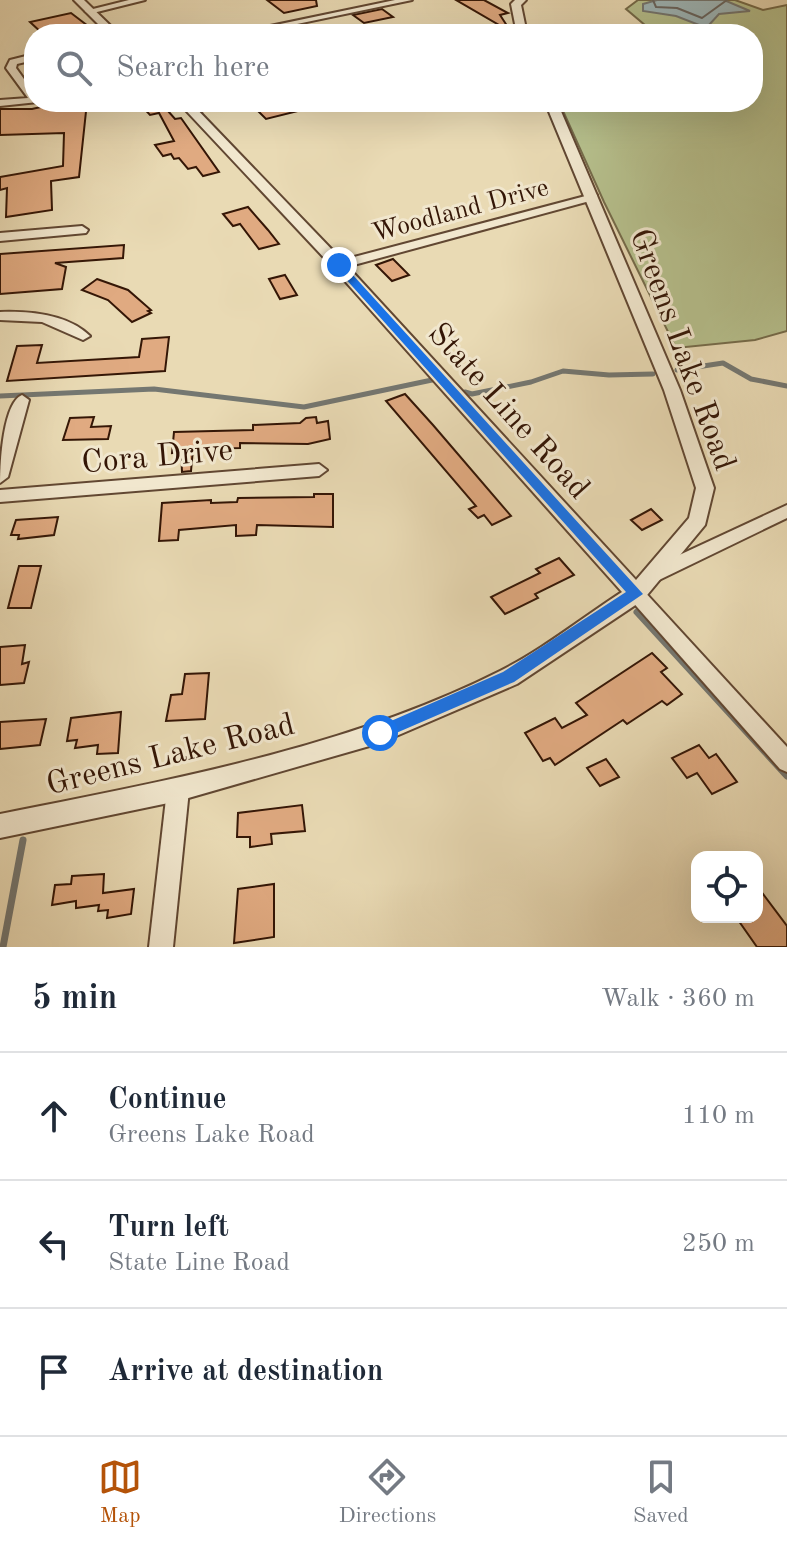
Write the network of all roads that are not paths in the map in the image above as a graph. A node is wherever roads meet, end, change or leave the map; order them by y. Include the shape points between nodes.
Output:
1 (79, 0) edge
2 (141, 0) edge
3 (408, 0) edge
4 (521, 0) edge
5 (385, 2) edge
6 (89, 11) junction
7 (103, 24) edge
8 (283, 24) edge
9 (519, 24) edge
10 (24, 59) edge
11 (24, 86) edge
12 (24, 101) edge
13 (0, 103) edge
14 (194, 112) edge
15 (555, 112) edge
16 (593, 197) junction
17 (82, 230) dead end
18 (0, 237) edge
19 (339, 265) junction
20 (0, 316) edge
21 (83, 336) dead end
22 (22, 400) dead end
23 (319, 470) dead end
24 (0, 477) edge
25 (0, 496) edge
26 (787, 511) edge
27 (652, 576) junction
28 (636, 594) junction
29 (787, 762) edge
30 (178, 790) junction
31 (0, 826) edge
32 (161, 947) edge

1 - 6 street
2 - 6 street
3 - 5 street
4 - 9 street via 516,4
5 - 8 street
6 - 7 street
10 - 11 street via 11,68
12 - 13 street
14 - 19 street, State Line Road
15 - 16 street, Greens Lake Road
16 - 19 street, Woodland Drive
16 - 27 street, Greens Lake Road via 672,390 705,488 698,520
17 - 18 street
19 - 28 street, State Line Road
20 - 21 street via 23,314 63,322
22 - 24 street
23 - 25 street, Cora Drive
26 - 27 street
27 - 28 street, Greens Lake Road
28 - 29 street, State Line Road
28 - 30 street, Greens Lake Road via 509,677 380,733
30 - 31 street, Greens Lake Road
30 - 32 street

